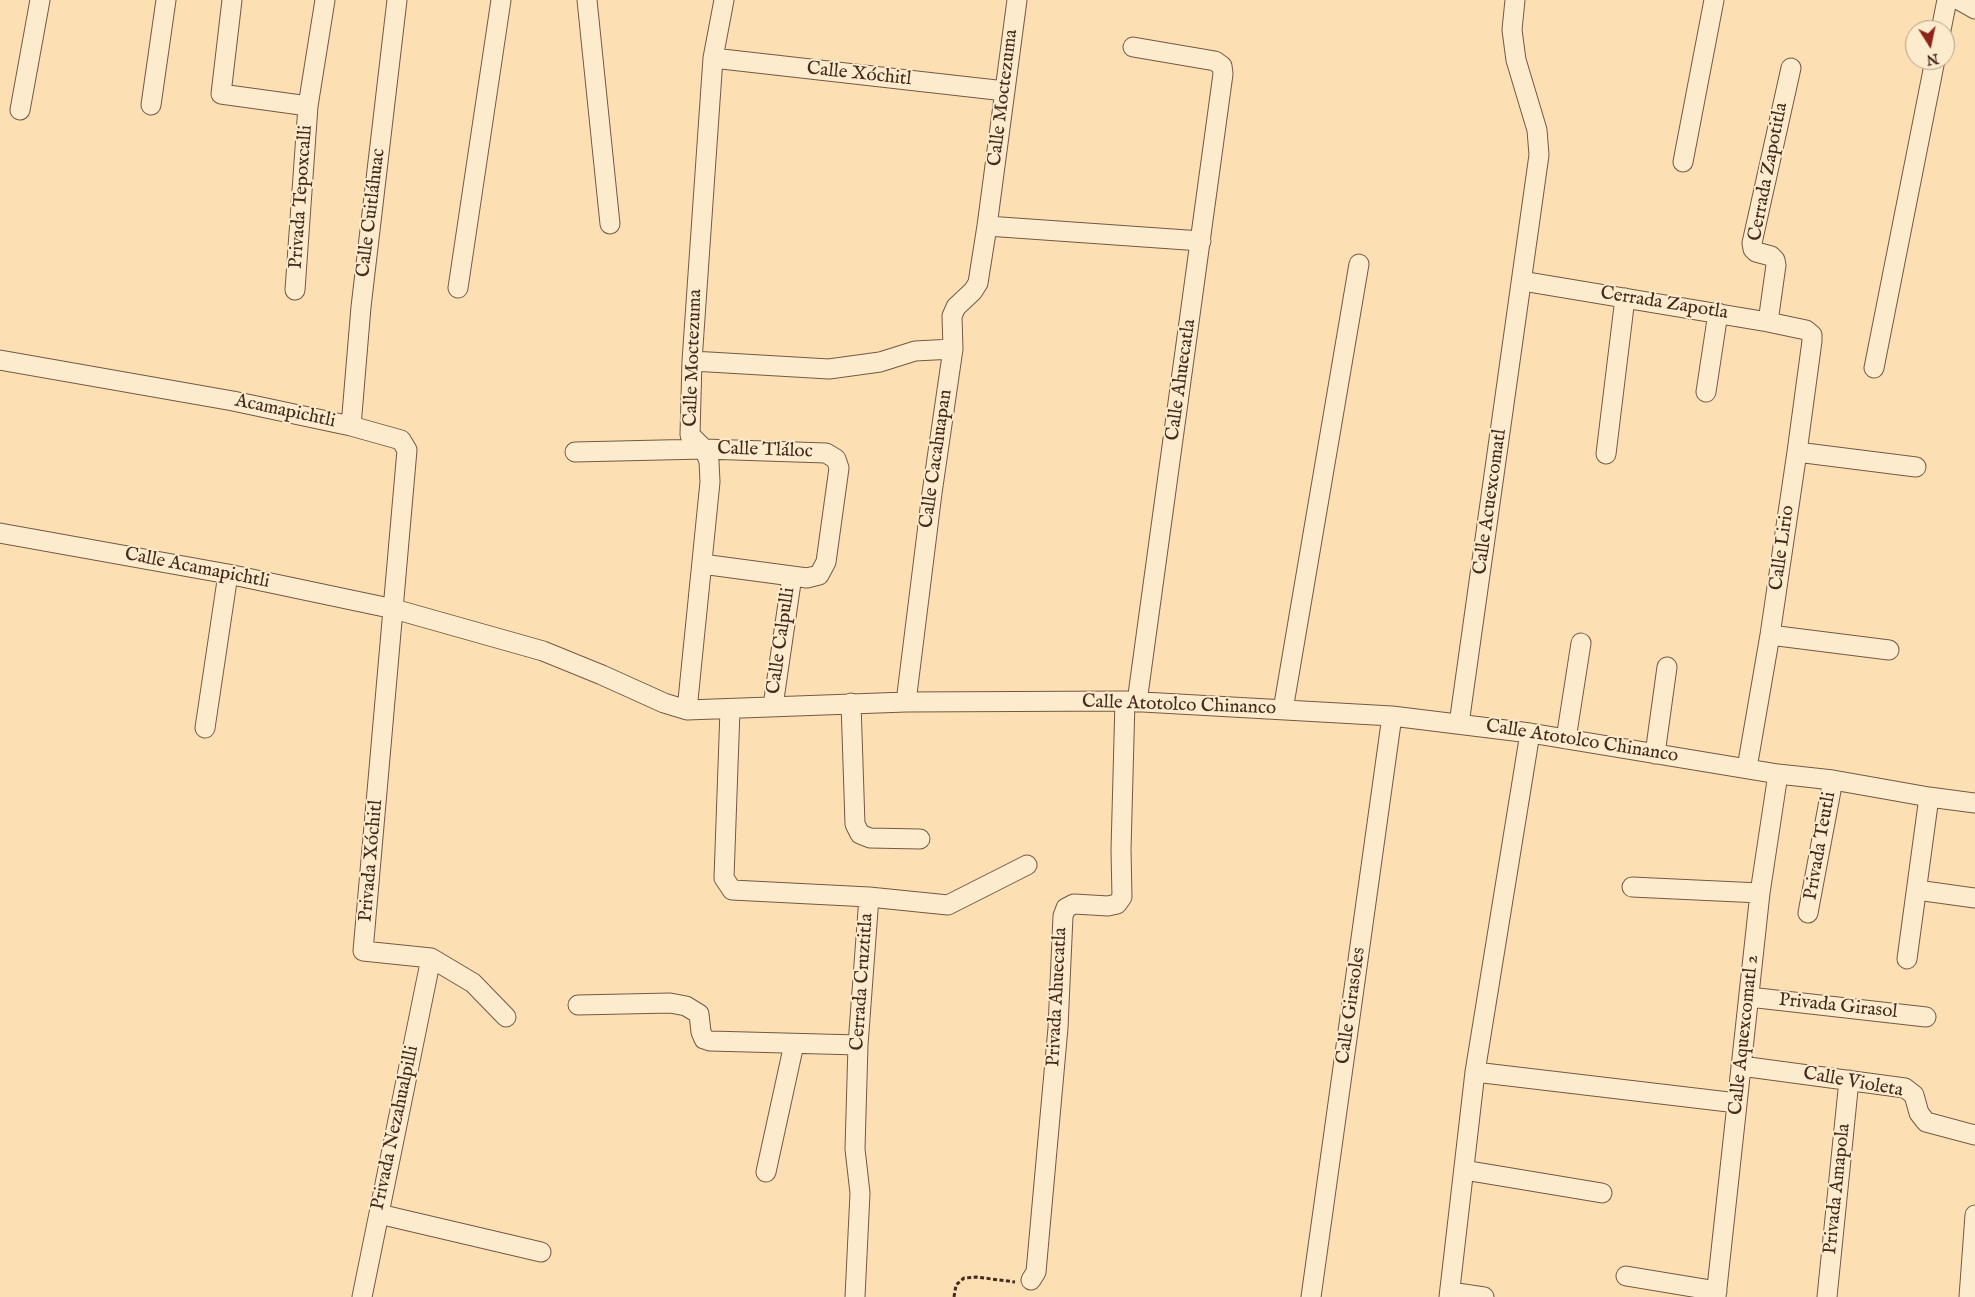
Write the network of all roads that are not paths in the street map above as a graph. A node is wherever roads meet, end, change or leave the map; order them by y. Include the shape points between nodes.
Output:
1 (40, 0) edge
2 (166, 0) edge
3 (232, 0) edge
4 (324, 0) edge
5 (397, 0) edge
6 (501, 0) edge
7 (587, 0) edge
8 (724, 0) edge
9 (1017, 0) edge
10 (1515, 0) edge
11 (1714, 0) edge
12 (1947, 0) edge
13 (1959, 0) edge
14 (1975, 9) edge
15 (1943, 20) edge
16 (1133, 47) dead end
17 (713, 58) junction
18 (1791, 68) dead end
19 (1933, 70) edge
20 (1005, 91) junction
21 (151, 105) dead end
22 (308, 106) junction
23 (20, 110) dead end
24 (1684, 162) dead end
25 (610, 224) dead end
26 (987, 226) junction
27 (1201, 241) junction
28 (1359, 264) dead end
29 (1522, 280) junction
30 (458, 288) dead end
31 (295, 290) dead end
32 (1625, 298) junction
33 (1718, 313) junction
34 (1768, 322) junction
35 (1806, 330) joint
36 (953, 349) junction
37 (0, 360) edge
38 (692, 361) junction
39 (1874, 368) dead end
40 (1706, 392) dead end
41 (351, 426) junction
42 (704, 449) junction
43 (575, 452) dead end
44 (1797, 452) junction
45 (1606, 454) dead end
46 (1916, 467) dead end
47 (0, 533) edge
48 (702, 564) junction
49 (228, 574) junction
50 (792, 576) junction
51 (394, 608) junction
52 (1770, 636) junction
53 (1581, 643) dead end
54 (1889, 650) dead end
55 (1667, 667) dead end
56 (906, 702) junction
57 (1131, 702) junction
58 (851, 703) junction
59 (773, 706) junction
60 (687, 710) junction
61 (730, 710) junction
62 (1283, 710) junction
63 (1392, 716) junction
64 (1459, 724) junction
65 (205, 728) dead end
66 (1530, 733) junction
67 (1566, 739) junction
68 (1655, 754) junction
69 (1747, 768) junction
70 (1778, 774) junction
71 (1833, 780) junction
72 (1929, 796) junction
73 (1975, 802) edge
74 (920, 838) dead end
75 (1026, 865) dead end
76 (1632, 887) dead end
77 (1916, 890) junction
78 (1760, 893) junction
79 (869, 897) junction
80 (1975, 898) edge
81 (1808, 913) dead end
82 (431, 958) junction
83 (1907, 959) dead end
84 (1749, 997) junction
85 (578, 1005) dead end
86 (506, 1017) dead end
87 (1926, 1017) dead end
88 (794, 1044) junction
89 (858, 1045) junction
90 (1741, 1066) junction
91 (1475, 1072) junction
92 (1850, 1080) junction
93 (1738, 1103) junction
94 (1975, 1135) edge
95 (1464, 1170) junction
96 (766, 1172) dead end
97 (1602, 1192) dead end
98 (379, 1214) junction
99 (1975, 1215) edge
100 (540, 1252) dead end
101 (1626, 1276) dead end
102 (1031, 1280) road end
103 (1716, 1294) edge
104 (1450, 1295) edge
105 (362, 1297) edge
106 (855, 1297) edge
107 (1311, 1297) edge
108 (1484, 1297) edge
109 (1828, 1297) edge
110 (1969, 1297) edge

1 - 23 street
2 - 21 street
3 - 22 street, Privada Tepoxcalli via 222,94
4 - 22 street
5 - 41 street, Calle Cuitláhuac via 361,308
6 - 30 street
7 - 25 street
8 - 17 street, Calle Moctezuma
9 - 20 street, Calle Moctezuma
10 - 29 street, Calle Acuexcomatl via 1512,30 1516,60 1538,130 1539,155
11 - 24 street
12 - 15 street
13 - 14 street
16 - 27 street, Calle Ahuecatla via 1215,61 1222,66
17 - 20 street, Calle Xóchitl
17 - 38 street, Calle Moctezuma
18 - 34 street, Cerrada Zapotitla via 1752,243 1756,252 1775,260
19 - 39 street
20 - 26 street, Calle Moctezuma
22 - 31 street, Privada Tepoxcalli
26 - 27 street
26 - 36 street, Calle Cacahuapan via 978,283 952,316
27 - 57 street, Calle Ahuecatla
28 - 62 street
29 - 32 street, Cerrada Zapotla
29 - 64 street, Calle Acuexcomatl
32 - 33 street, Cerrada Zapotla
32 - 45 street
33 - 34 street, Cerrada Zapotla
33 - 40 street
34 - 35 street, Cerrada Zapotla
35 - 44 street, Calle Lirio via 1812,335 1812,341
36 - 38 street via 915,351 880,362 829,369
36 - 56 street, Calle Cacahuapan
37 - 41 street, Acamapichtli via 233,401
38 - 42 street, Calle Moctezuma via 690,435
41 - 51 street, Acamapichtli via 401,440 407,450
42 - 43 street, Calle Tláloc
42 - 48 street, Calle Moctezuma via 709,461 710,482
42 - 50 street, Calle Tláloc via 826,453 836,458 838,468 826,562 820,574 808,578
44 - 46 street
44 - 52 street, Calle Lirio
47 - 49 street, Calle Acamapichtli
48 - 50 street, Calle Tláloc
48 - 60 street, Calle Moctezuma
49 - 51 street, Calle Acamapichtli
49 - 65 street
50 - 59 street, Calle Calpulli
51 - 60 street, Calle Atotolco Chinanco via 543,651
51 - 82 street, Privada Xóchitl via 363,951
52 - 54 street
52 - 69 street, Calle Lirio
53 - 67 street
55 - 68 street
56 - 57 street, Calle Atotolco Chinanco
56 - 58 street, Calle Atotolco Chinanco
57 - 62 street, Calle Atotolco Chinanco
57 - 102 street, Privada Ahuecatla via 1121,850 1122,897 1117,904 1108,906 1074,904 1066,908 1063,916 1058,1028 1036,1272
58 - 59 street, Calle Atotolco Chinanco
58 - 74 street via 855,824 860,834 870,838
59 - 61 street, Calle Atotolco Chinanco
60 - 61 street, Calle Atotolco Chinanco
61 - 79 street, Cerrada Cruztitla via 724,878 732,890
62 - 63 street, Calle Atotolco Chinanco
63 - 64 street, Calle Atotolco Chinanco
63 - 107 street, Calle Girasoles
64 - 66 street, Calle Atotolco Chinanco
66 - 67 street, Calle Atotolco Chinanco
66 - 91 street
67 - 68 street, Calle Atotolco Chinanco
68 - 69 street, Calle Atotolco Chinanco
69 - 70 street, Calle Atotolco Chinanco
70 - 71 street, Calle Atotolco Chinanco
70 - 78 street, Calle Aquexcomatl 2
71 - 72 street, Calle Atotolco Chinanco
71 - 81 street, Privada Teutli
72 - 73 street, Calle Atotolco Chinanco
72 - 77 street
75 - 79 street via 948,905
76 - 78 street
77 - 80 street
77 - 83 street
78 - 84 street, Calle Aquexcomatl 2
79 - 89 street, Cerrada Cruztitla
82 - 86 street, Privada Xóchitl via 473,983
82 - 98 street, Privada Nezahualpilli
84 - 87 street, Privada Girasol
84 - 90 street, Calle Aquexcomatl 2
85 - 88 street via 670,1002 699,1014 704,1039
88 - 89 street
88 - 96 street
89 - 106 street, Cerrada Cruztitla via 855,1149 860,1193
90 - 92 street, Calle Violeta
90 - 93 street, Calle Aquexcomatl 2
91 - 93 street
91 - 95 street
92 - 94 street, Calle Violeta via 1905,1088 1914,1095 1919,1113 1926,1122
92 - 109 street, Privada Amapola
93 - 103 street, Calle Aquexcomatl 2
95 - 97 street
95 - 104 street
98 - 100 street
98 - 105 street, Privada Nezahualpilli
99 - 110 street
101 - 103 street
104 - 108 street

